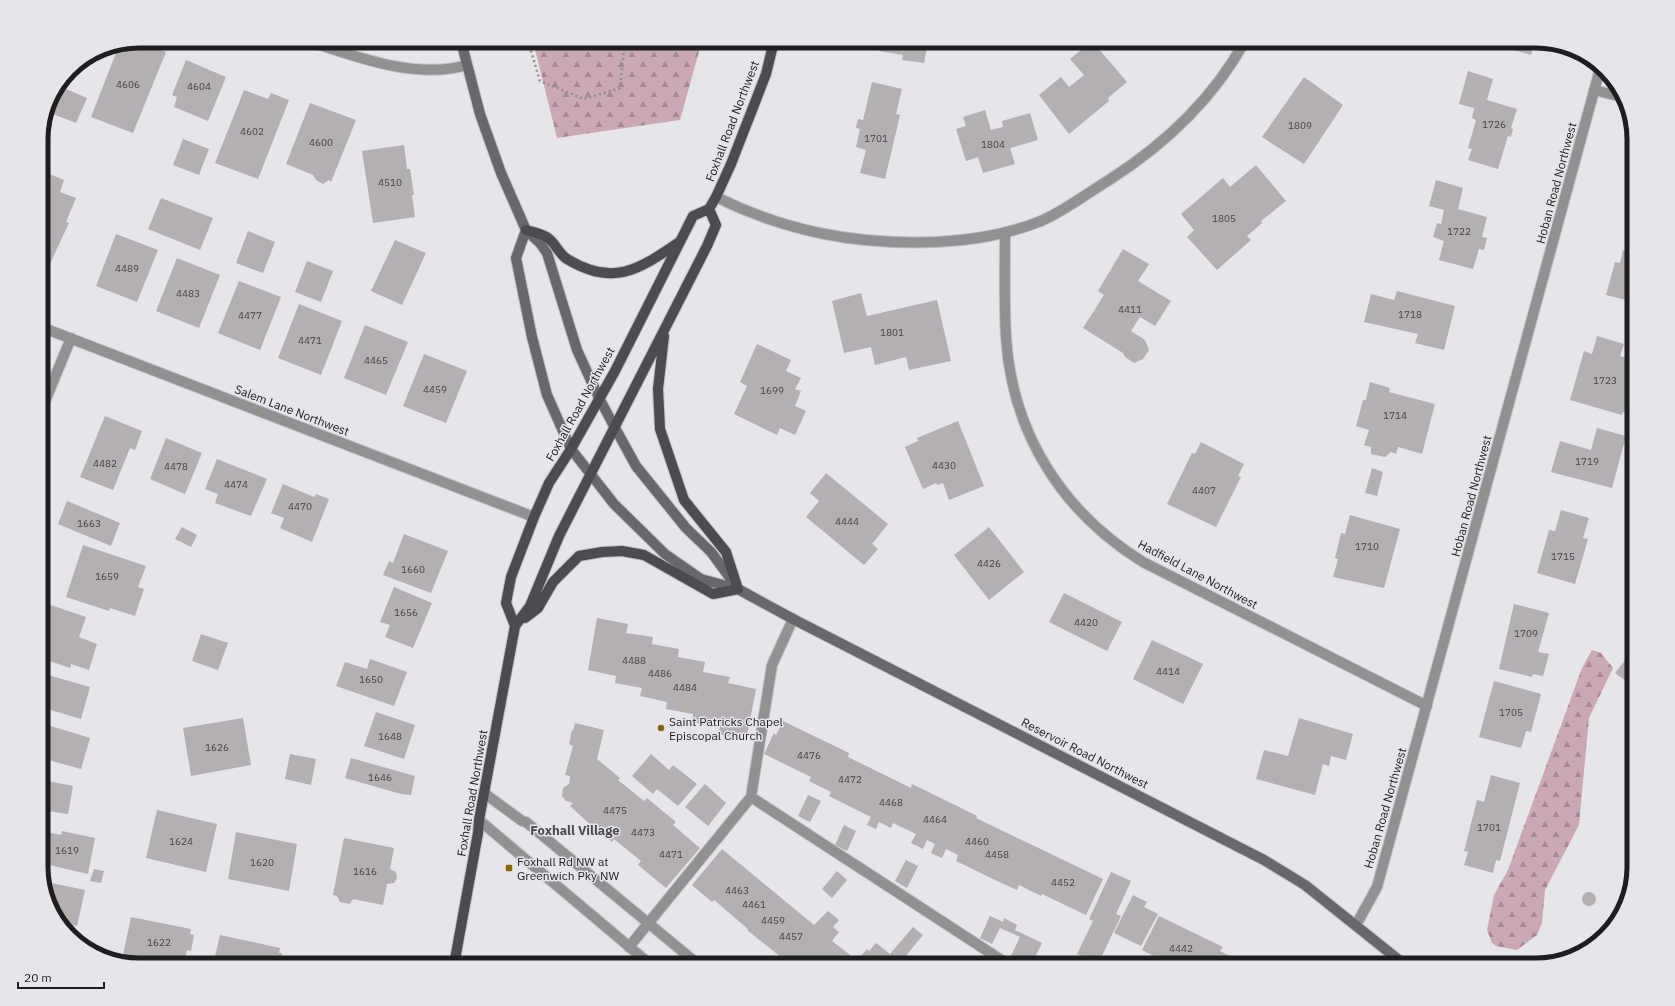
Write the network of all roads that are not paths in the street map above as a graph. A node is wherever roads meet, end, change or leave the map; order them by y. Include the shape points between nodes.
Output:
1 (332, 48) edge
2 (463, 48) edge
3 (772, 48) edge
4 (1241, 48) edge
5 (467, 65) junction
6 (1599, 74) edge
7 (1594, 90) junction
8 (1616, 95) edge
9 (716, 196) junction
10 (708, 209) junction
11 (526, 230) junction
12 (1005, 234) junction
13 (680, 242) junction
14 (665, 329) junction
15 (48, 330) edge
16 (71, 338) junction
17 (48, 394) edge
18 (599, 398) junction
19 (614, 426) junction
20 (571, 449) junction
21 (590, 474) junction
22 (534, 517) junction
23 (738, 589) junction
24 (793, 619) junction
25 (515, 626) junction
26 (1427, 706) junction
27 (484, 793) junction
28 (751, 797) junction
29 (479, 820) junction
30 (649, 923) junction
31 (1356, 925) junction
32 (630, 947) junction
33 (455, 958) edge
34 (643, 958) edge
35 (691, 958) edge
36 (998, 958) edge
37 (1396, 958) edge

1 - 5 street via 419,70 444,70
2 - 5 main road, Reservoir Road Northwest
3 - 9 main road, Foxhall Road Northwest via 766,74
4 - 12 street via 1206,97 1173,132 1068,207 1042,221
5 - 11 main road, Reservoir Road Northwest via 480,114 501,173
6 - 7 street, Hoban Road Northwest
7 - 8 street
7 - 26 street, Hoban Road Northwest
9 - 10 main road, Foxhall Road Northwest
9 - 12 street via 778,223 850,239 905,243 965,240
10 - 13 main road, Foxhall Road Northwest via 693,216
10 - 14 main road, Foxhall Road Northwest via 716,225
11 - 13 main road via 548,238 566,258 598,274 625,272 638,268
11 - 18 main road, Reservoir Road Northwest via 547,253 577,350
11 - 20 main road, Reservoir Road Northwest via 516,258 532,337 547,395
12 - 26 street, Hadfield Lane Northwest via 1006,338 1016,395 1024,423 1043,462 1080,511 1107,536 1143,562
13 - 18 main road, Foxhall Road Northwest
14 - 19 main road, Foxhall Road Northwest
14 - 23 main road via 658,389 660,429 684,500 726,552
15 - 16 street, Salem Lane Northwest
16 - 17 street
16 - 22 street, Salem Lane Northwest
18 - 19 main road, Reservoir Road Northwest
18 - 20 main road, Foxhall Road Northwest
19 - 21 main road, Foxhall Road Northwest
19 - 23 main road, Reservoir Road Northwest via 636,466 686,528 711,552
20 - 21 main road, Reservoir Road Northwest
20 - 22 main road, Foxhall Road Northwest via 550,483
21 - 23 main road, Reservoir Road Northwest via 614,504 665,554 701,579
21 - 25 main road, Foxhall Road Northwest via 559,536 530,606
22 - 25 main road, Foxhall Road Northwest via 511,577 507,596 506,602
23 - 24 main road, Reservoir Road Northwest
23 - 25 main road via 713,594 644,555 622,551 602,552 579,556 553,582 538,608
24 - 28 street via 772,665
24 - 31 main road, Reservoir Road Northwest via 1264,860 1305,885
25 - 27 main road, Foxhall Road Northwest
26 - 31 street, Hoban Road Northwest via 1377,887
27 - 29 main road, Foxhall Road Northwest
27 - 30 street via 526,822
28 - 30 street
28 - 36 street
29 - 32 street
29 - 33 main road, Foxhall Road Northwest
30 - 32 street
30 - 35 street
31 - 37 main road, Reservoir Road Northwest
32 - 34 street

